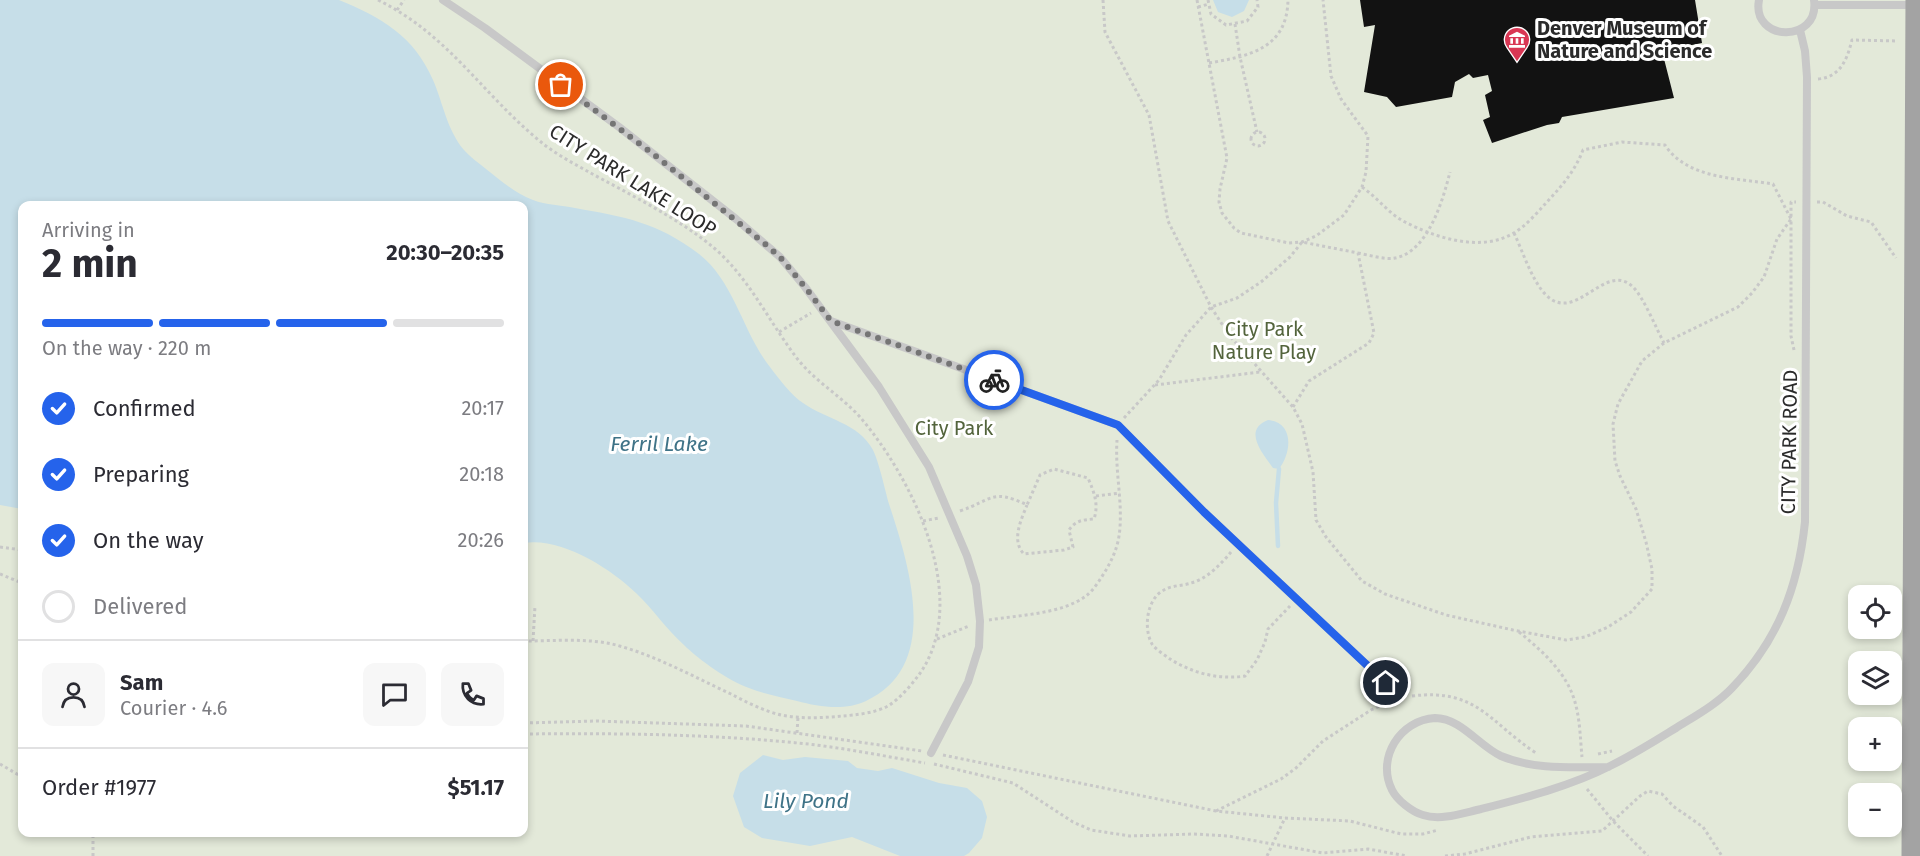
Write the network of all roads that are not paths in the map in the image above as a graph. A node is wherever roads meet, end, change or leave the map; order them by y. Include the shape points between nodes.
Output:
1 (443, 0) edge
2 (1759, 0) edge
3 (1814, 3) edge
4 (1911, 3) edge
5 (1800, 30) junction
6 (831, 321) junction
7 (1401, 697) dead end
8 (931, 753) road end
9 (1608, 767) junction
10 (1915, 856) edge

1 - 6 lane via 619,127 736,219 780,257
2 - 5 lane via 1760,16 1773,30
3 - 4 lane
3 - 5 lane via 1813,16
4 - 10 main road
5 - 9 lane, CITY PARK ROAD via 1807,77 1805,522 1795,583 1779,623 1756,661 1730,690 1694,717
6 - 7 lane via 1118,425
6 - 8 lane via 879,387 929,467 976,585 979,647 968,682
9 - 9 lane, CITY PARK ROAD via 1546,766 1500,756 1456,724 1437,718 1418,721 1394,741 1387,780 1394,795 1408,807 1423,815 1450,816 1573,782

